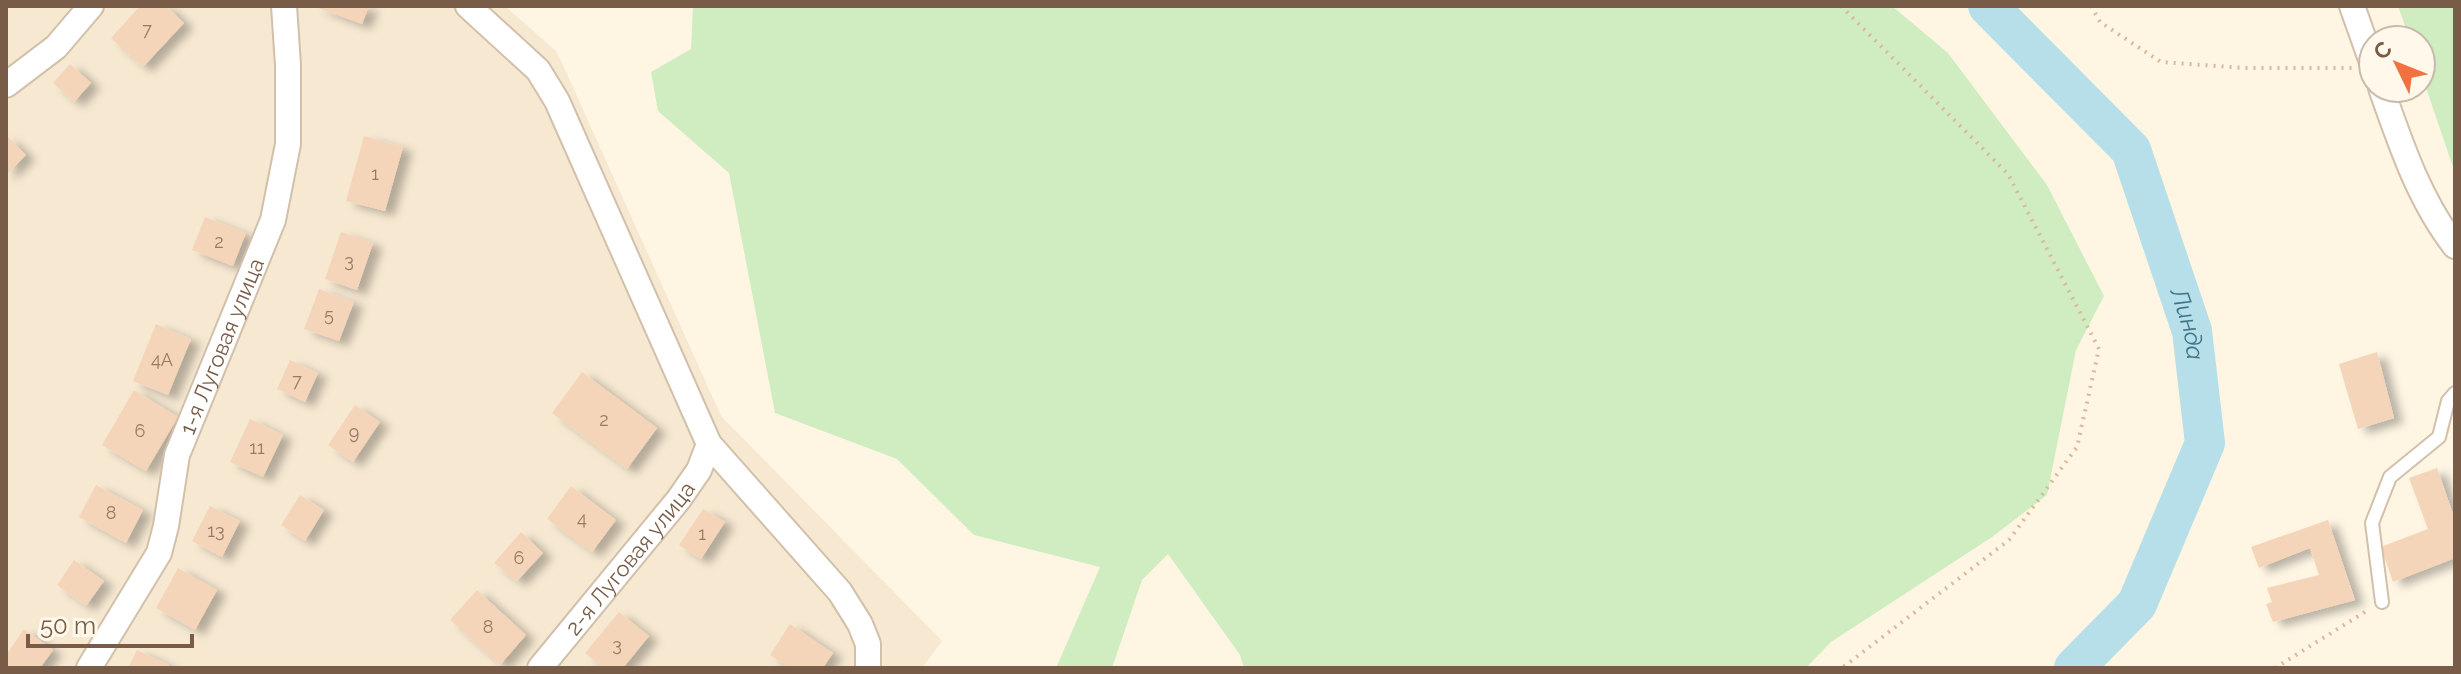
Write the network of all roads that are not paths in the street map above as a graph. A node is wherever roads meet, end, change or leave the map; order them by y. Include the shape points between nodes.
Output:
1 (91, 6) edge
2 (284, 6) edge
3 (468, 6) edge
4 (2352, 6) edge
5 (2357, 28) edge
6 (6, 85) edge
7 (2387, 104) edge
8 (2455, 246) edge
9 (2455, 393) edge
10 (709, 444) junction
11 (2382, 602) road end
12 (868, 656) edge
13 (89, 668) edge
14 (540, 668) edge

1 - 6 street via 56,47
2 - 13 street, 1-я Луговая улица via 288,144 273,220 177,455 159,553
3 - 10 street via 538,70 557,101
4 - 5 street
7 - 8 street via 2425,199
9 - 11 lane via 2439,437 2390,477 2372,523
10 - 12 street via 840,592 860,624
10 - 14 street, 2-я Луговая улица via 679,499

